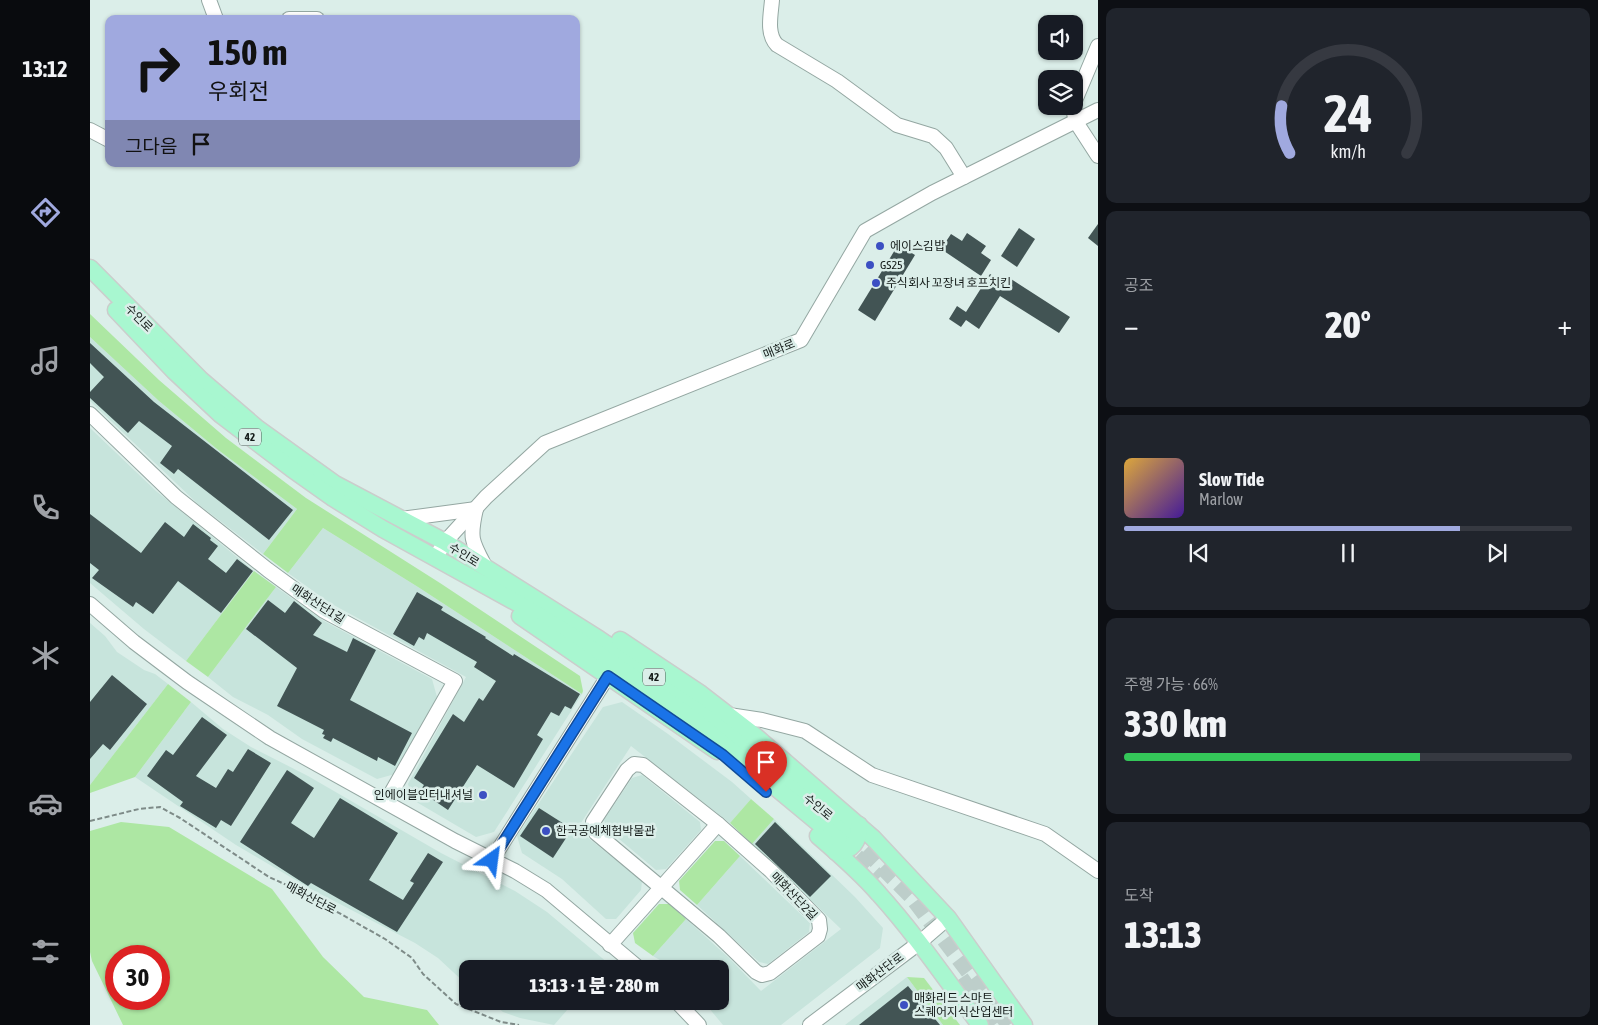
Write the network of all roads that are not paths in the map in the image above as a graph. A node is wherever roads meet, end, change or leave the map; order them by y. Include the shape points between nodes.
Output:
1 (209, 0) edge
2 (772, 0) edge
3 (215, 15) edge
4 (1098, 46) edge
5 (1083, 81) edge
6 (1098, 110) edge
7 (1075, 115) edge
8 (1076, 122) junction
9 (90, 130) edge
10 (105, 138) edge
11 (1098, 156) edge
12 (964, 177) junction
13 (90, 268) edge
14 (90, 283) edge
15 (90, 414) edge
16 (476, 509) junction
17 (401, 519) junction
18 (445, 542) junction
19 (435, 558) junction
20 (483, 576) junction
21 (90, 604) edge
22 (608, 676) junction
23 (729, 715) junction
24 (386, 802) junction
25 (718, 824) junction
26 (846, 838) junction
27 (492, 860) junction
28 (1098, 871) edge
29 (660, 887) junction
30 (948, 918) junction
31 (919, 943) junction
32 (610, 945) junction
33 (629, 960) edge
34 (685, 1010) edge
35 (699, 1025) edge
36 (810, 1025) edge
37 (980, 1025) edge
38 (1024, 1025) edge

1 - 3 street
2 - 12 street via 770,24 778,45 837,81 897,125 933,136 946,148
4 - 5 street
6 - 8 street, 매화로
7 - 8 street
8 - 11 street
8 - 12 street, 매화로
9 - 10 street
12 - 16 street, 매화로 via 865,230 801,340 545,443
13 - 17 main road, 수인로 / 42 via 200,379 257,428 335,484
14 - 19 main road, 수인로 / 42 via 221,415 333,498
15 - 24 street, 매화산단1길 via 176,497 324,611 455,681
16 - 17 street
16 - 18 street, 매화로
16 - 20 street via 471,531
17 - 18 main road, 수인로 / 42
18 - 19 street, 매화로
18 - 20 main road, 수인로 / 42
19 - 20 main road, 수인로 / 42
20 - 22 main road via 500,603
20 - 23 main road via 520,577
20 - 26 main road, 수인로 / 42 via 599,639 695,704
21 - 24 street via 134,642 263,733
22 - 26 main road
22 - 27 street
23 - 26 main road via 754,735
23 - 28 street via 805,731 872,775 1045,834
24 - 27 street
25 - 29 street
25 - 29 street, 매화산단2길 via 643,765 634,764 627,770 593,827
25 - 29 street, 매화산단2길 via 819,920 818,936 770,973 762,975
26 - 30 main road via 873,838
26 - 31 main road via 878,893
27 - 32 street via 546,890
29 - 32 street
30 - 31 street, 매화산단로
30 - 38 main road
31 - 36 street, 매화산단로
31 - 37 main road
32 - 33 street
34 - 35 street

